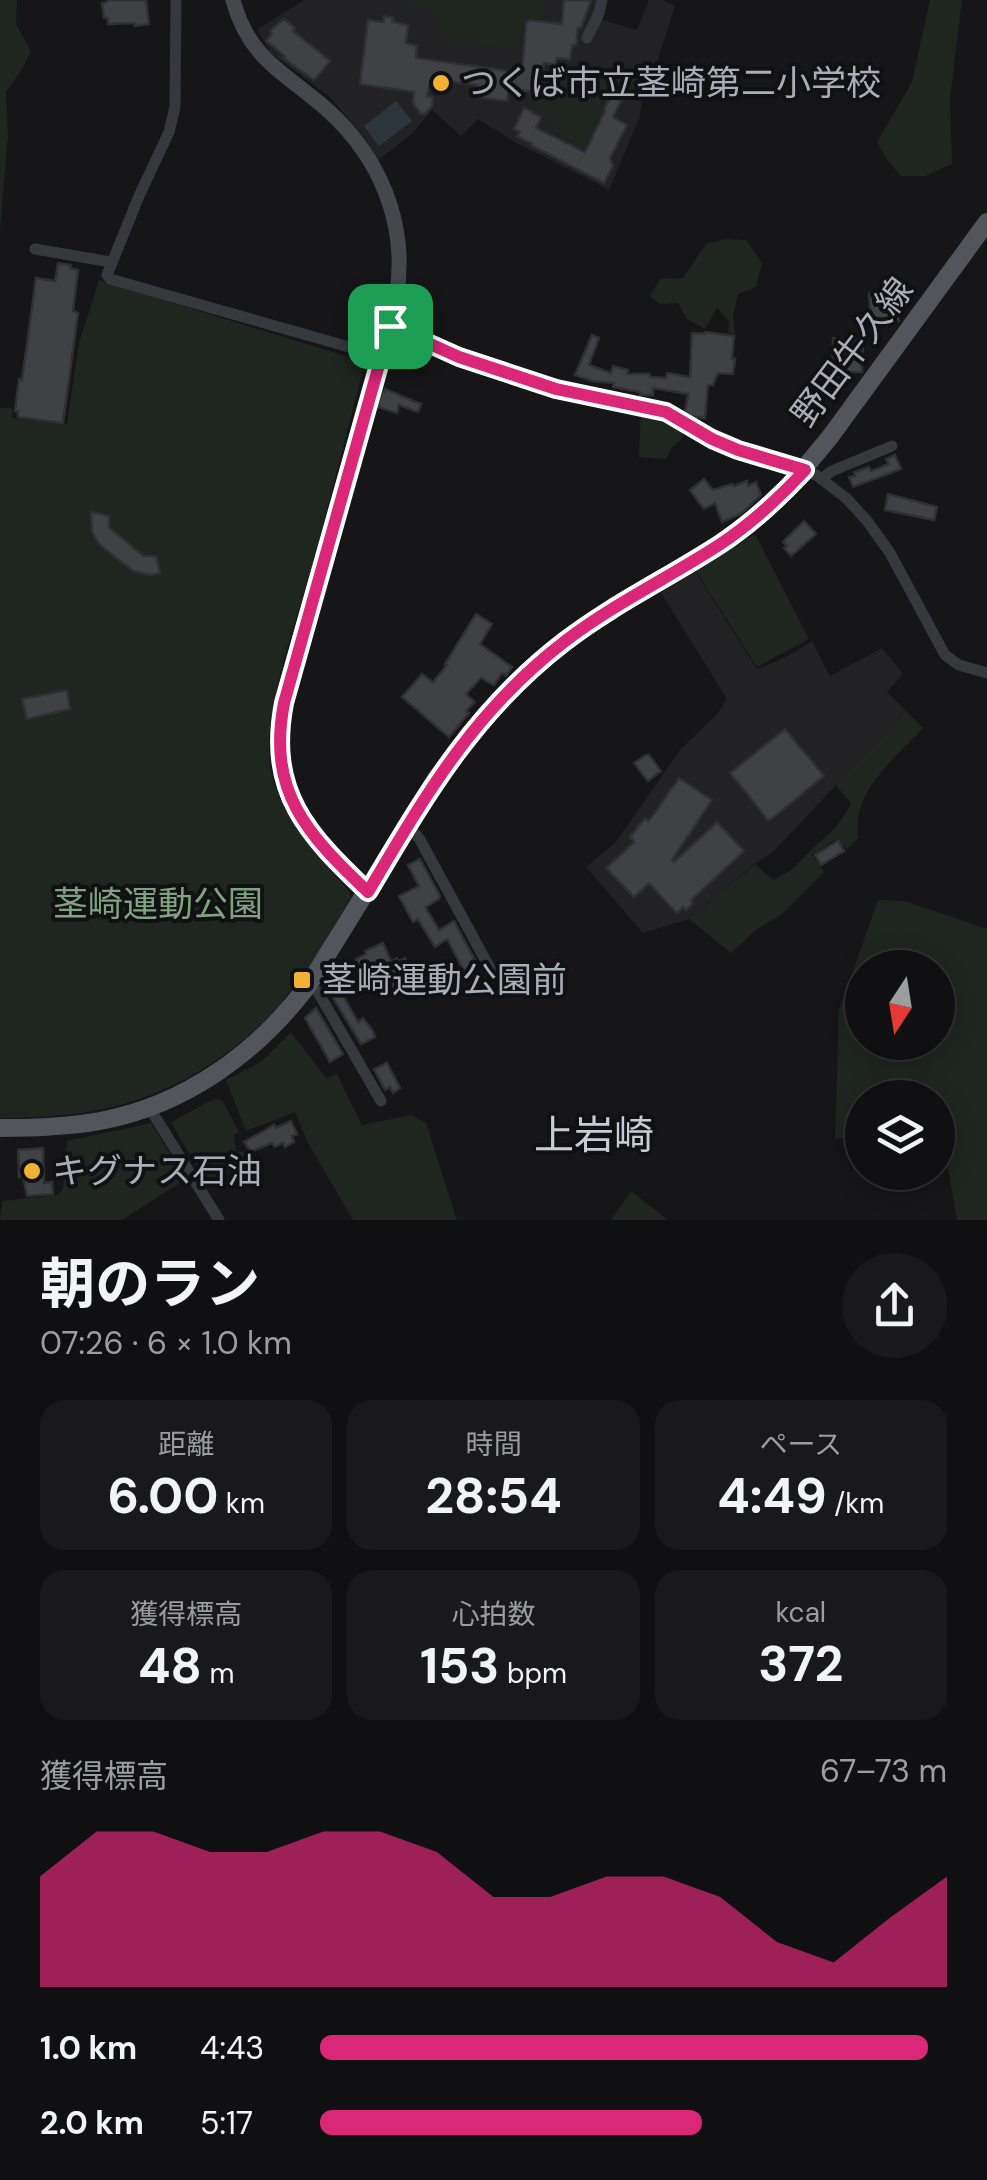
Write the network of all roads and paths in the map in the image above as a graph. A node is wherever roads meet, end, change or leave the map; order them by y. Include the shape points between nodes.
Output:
1 (176, 0) edge
2 (233, 0) edge
3 (602, 0) edge
4 (588, 38) dead end
5 (987, 222) edge
6 (35, 249) dead end
7 (111, 262) junction
8 (390, 326) junction
9 (382, 356) junction
10 (892, 446) dead end
11 (813, 474) junction
12 (987, 673) edge
13 (407, 826) junction
14 (368, 892) junction
15 (492, 972) dead end
16 (310, 984) junction
17 (381, 1101) dead end
18 (149, 1108) junction
19 (0, 1128) edge
20 (219, 1220) edge

1 - 7 street via 169,132
2 - 8 street via 263,59 337,119 384,189 401,256
3 - 4 street
5 - 11 main road, 野田牛久線
6 - 7 street
7 - 9 street via 110,279
8 - 9 street
8 - 11 street via 556,389 666,412 738,450
9 - 14 street via 279,734 283,776 299,814
10 - 11 street
11 - 12 street via 868,522 945,655
11 - 13 main road, 野田牛久線 via 721,544 563,642 487,714
13 - 14 main road, 野田牛久線
13 - 15 street
14 - 16 main road, 野田牛久線
16 - 17 street
16 - 18 main road, 野田牛久線 via 244,1054
18 - 19 main road, 野田牛久線 via 75,1125
18 - 20 street

